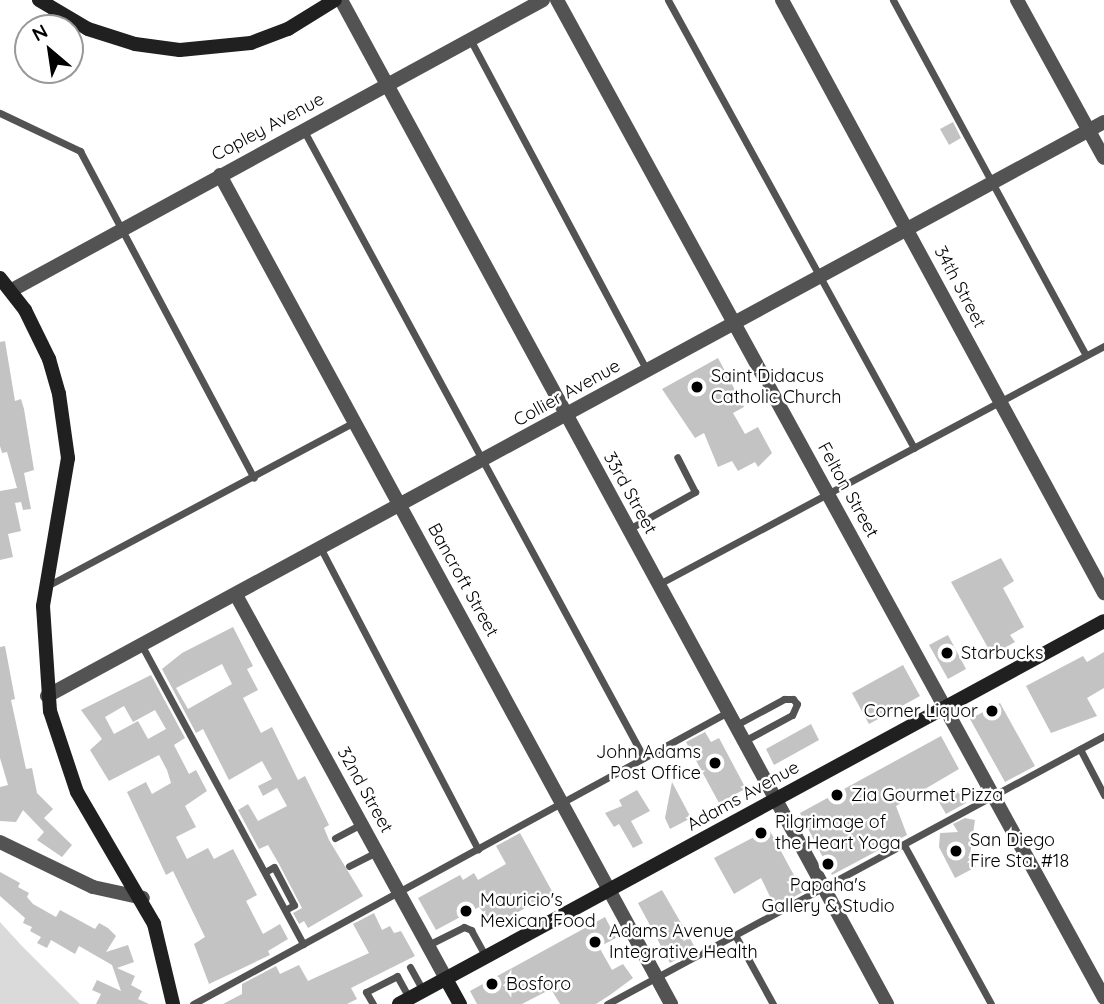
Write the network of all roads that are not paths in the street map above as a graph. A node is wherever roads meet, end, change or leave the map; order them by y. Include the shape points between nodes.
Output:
1 (39, 0) edge
2 (335, 0) edge
3 (341, 0) edge
4 (543, 0) edge
5 (557, 0) edge
6 (668, 0) edge
7 (782, 0) edge
8 (893, 0) edge
9 (1017, 0) edge
10 (471, 41) junction
11 (388, 86) junction
12 (0, 113) edge
13 (1104, 122) edge
14 (304, 130) junction
15 (1089, 130) junction
16 (1104, 158) edge
17 (220, 175) junction
18 (991, 183) junction
19 (120, 229) junction
20 (907, 230) junction
21 (821, 276) junction
22 (0, 278) edge
23 (12, 290) junction
24 (735, 324) junction
25 (1104, 346) edge
26 (1086, 355) junction
27 (647, 371) junction
28 (1000, 402) junction
29 (565, 416) junction
30 (355, 421) junction
31 (914, 448) junction
32 (677, 457) dead end
33 (482, 461) junction
34 (254, 478) junction
35 (828, 494) junction
36 (400, 505) junction
37 (628, 530) junction
38 (321, 549) junction
39 (659, 585) junction
40 (46, 587) junction
41 (1104, 593) edge
42 (236, 595) junction
43 (1104, 621) edge
44 (142, 646) junction
45 (47, 696) junction
46 (945, 708) junction
47 (728, 712) junction
48 (735, 726) junction
49 (1104, 736) edge
50 (743, 741) junction
51 (1080, 749) junction
52 (643, 758) junction
53 (1104, 795) edge
54 (992, 797) junction
55 (775, 800) junction
56 (562, 803) junction
57 (362, 824) junction
58 (335, 838) dead end
59 (0, 842) edge
60 (904, 845) junction
61 (478, 849) junction
62 (376, 851) junction
63 (349, 866) dead end
64 (824, 888) junction
65 (610, 890) junction
66 (399, 892) junction
67 (143, 898) junction
68 (735, 935) junction
69 (303, 944) junction
70 (428, 945) junction
71 (486, 957) junction
72 (410, 967) dead end
73 (656, 977) junction
74 (446, 979) junction
75 (424, 991) junction
76 (1104, 998) edge
77 (405, 1001) edge
78 (173, 1004) edge
79 (193, 1004) edge
80 (373, 1004) edge
81 (460, 1004) edge
82 (607, 1004) edge
83 (671, 1004) edge
84 (773, 1004) edge
85 (887, 1004) edge
86 (991, 1004) edge

1 - 2 street via 88,29 135,44 180,50 251,43 288,29
3 - 11 street, 33rd Street
4 - 10 street, Copley Avenue
5 - 24 street, Felton Street
6 - 21 lane
7 - 20 street, 34th Street
8 - 18 lane
9 - 15 street
10 - 11 street, Copley Avenue
10 - 27 lane
11 - 14 street, Copley Avenue
11 - 29 street, 33rd Street
12 - 19 lane via 80,151
13 - 15 street, Collier Avenue
14 - 17 street, Copley Avenue
14 - 33 lane
15 - 16 street
15 - 18 street, Collier Avenue
17 - 19 street, Copley Avenue
17 - 30 street, Bancroft Street
18 - 20 street, Collier Avenue
18 - 26 lane
19 - 23 street, Copley Avenue
19 - 34 lane
20 - 21 street, Collier Avenue
20 - 28 street, 34th Street
21 - 24 street, Collier Avenue
21 - 31 lane
22 - 23 street
23 - 40 street via 49,359 60,394 68,458
24 - 27 street, Collier Avenue
24 - 35 street, Felton Street
25 - 26 lane
26 - 28 lane
27 - 29 street, Collier Avenue
28 - 31 lane
28 - 41 street, 34th Street
29 - 33 street, Collier Avenue
29 - 37 street, 33rd Street
30 - 34 lane
30 - 36 street, Bancroft Street
31 - 35 lane
32 - 37 lane via 695,492
33 - 36 street, Collier Avenue
33 - 52 lane
34 - 40 lane
35 - 39 lane
35 - 46 street, Felton Street
36 - 38 street, Collier Avenue
36 - 56 street, Bancroft Street
37 - 39 street, 33rd Street
38 - 42 street, Collier Avenue
38 - 61 lane
39 - 47 street, 33rd Street
40 - 45 street via 42,639
42 - 44 street, Collier Avenue
42 - 57 street, 32nd Street
43 - 46 street, Adams Avenue
44 - 45 street, Collier Avenue
44 - 69 lane
45 - 67 street via 77,792
46 - 54 street, Felton Street
46 - 55 street, Adams Avenue
47 - 48 street, 33rd Street
47 - 52 lane
48 - 50 street, 33rd Street
48 - 50 lane via 784,699 793,699 797,705 792,715
49 - 51 lane
50 - 55 street, 33rd Street
51 - 53 lane
51 - 54 lane
52 - 56 lane
54 - 60 lane
54 - 76 street, Felton Street
55 - 64 street, 33rd Street
55 - 65 street, Adams Avenue
56 - 61 lane
56 - 65 street, Bancroft Street
57 - 58 lane
57 - 62 street, 32nd Street
59 - 67 street via 93,887
60 - 64 lane
60 - 86 lane
61 - 66 lane
62 - 63 lane
62 - 66 street, 32nd Street
64 - 68 lane
64 - 85 street, 33rd Street
65 - 71 street, Adams Avenue
65 - 73 street, Bancroft Street
66 - 69 lane
66 - 70 street, 32nd Street
67 - 78 street via 164,954
68 - 73 lane
68 - 84 lane
69 - 79 lane
70 - 71 lane via 464,927 471,930
70 - 74 street, 32nd Street
71 - 74 street, Adams Avenue
72 - 75 lane
73 - 82 lane
73 - 83 street, Bancroft Street
74 - 75 street, Adams Avenue
74 - 81 street, 32nd Street
75 - 77 street, Adams Avenue
77 - 80 lane via 397,976 366,992

